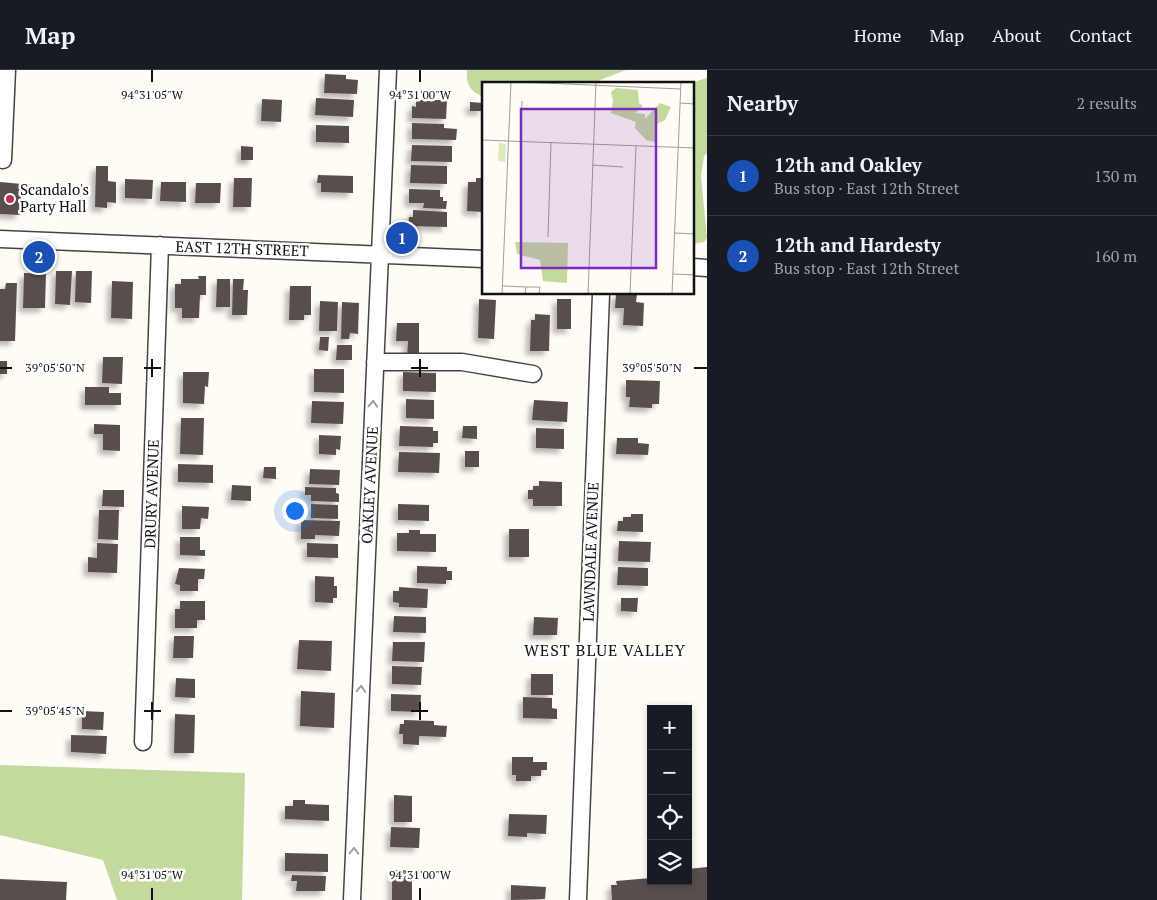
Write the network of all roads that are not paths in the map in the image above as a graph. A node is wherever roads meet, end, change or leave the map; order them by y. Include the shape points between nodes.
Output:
1 (6, 70) edge
2 (388, 70) edge
3 (3, 160) dead end
4 (0, 239) edge
5 (160, 245) junction
6 (380, 254) junction
7 (482, 259) edge
8 (694, 267) edge
9 (707, 268) edge
10 (602, 295) edge
11 (375, 362) junction
12 (533, 374) dead end
13 (143, 742) dead end
14 (352, 900) edge
15 (578, 900) edge

1 - 3 street
2 - 6 street, OAKLEY AVENUE
4 - 5 street, EAST 12TH STREET
5 - 6 street, EAST 12TH STREET
5 - 13 street, DRURY AVENUE
6 - 7 street, EAST 12TH STREET
6 - 11 street, OAKLEY AVENUE
8 - 9 street
10 - 15 street, LAWNDALE AVENUE
11 - 12 street via 462,362
14 -> 11 street, OAKLEY AVENUE

